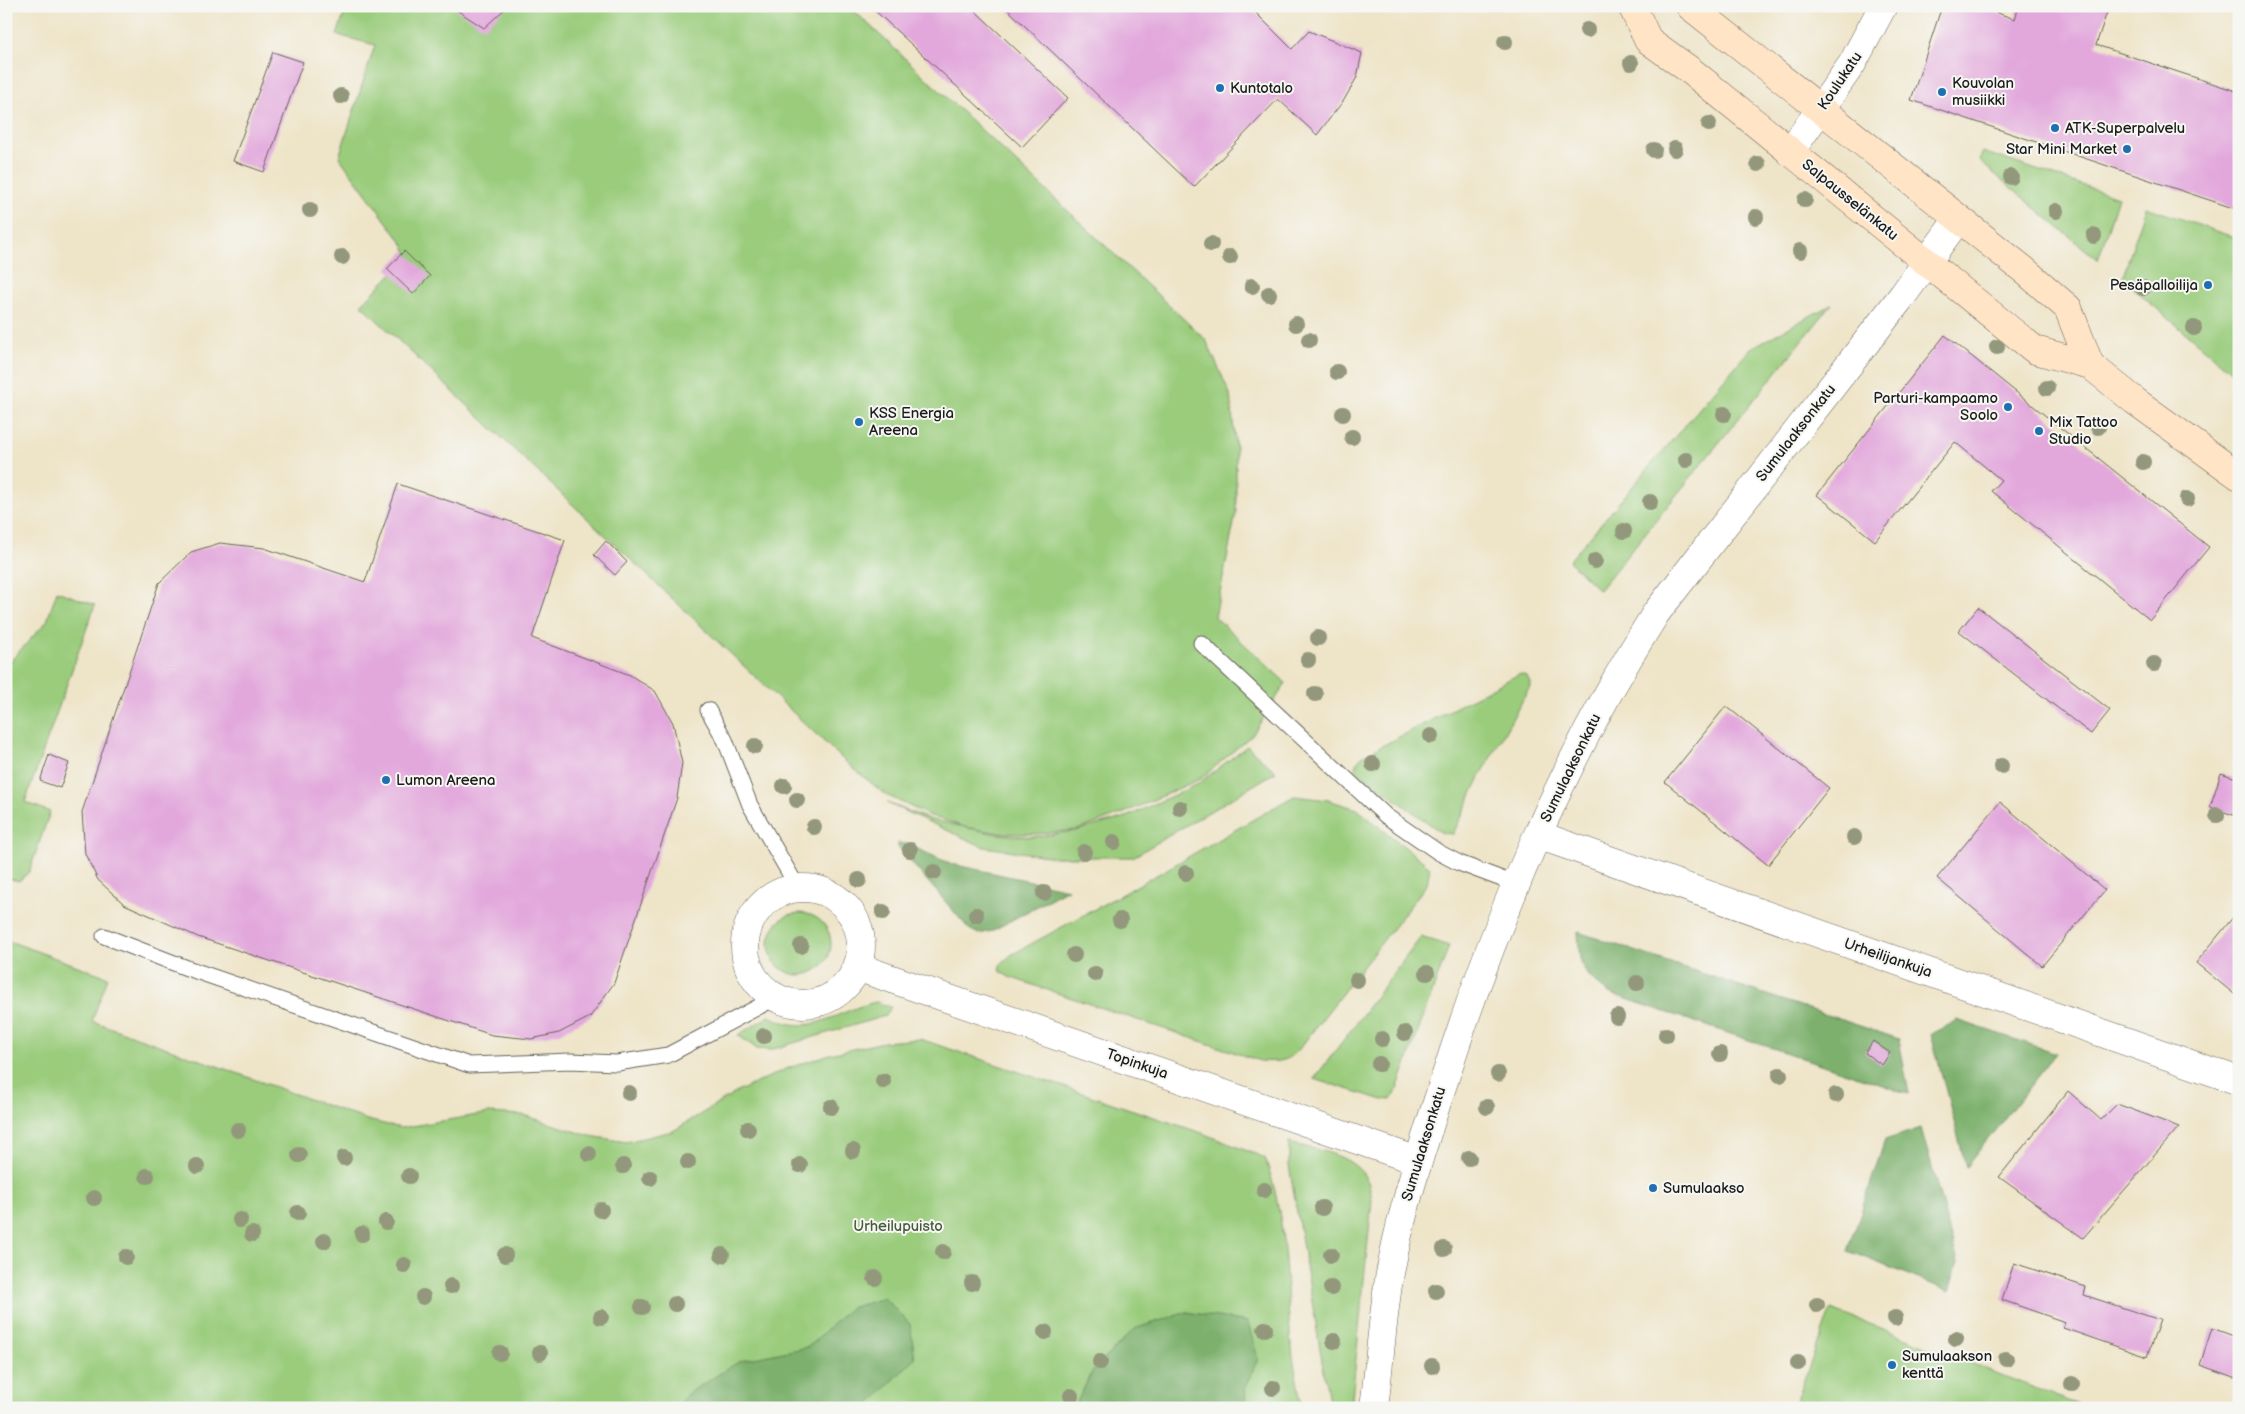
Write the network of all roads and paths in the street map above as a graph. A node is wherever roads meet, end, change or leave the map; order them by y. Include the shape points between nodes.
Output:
1 (1632, 6) edge
2 (1690, 6) edge
3 (1883, 6) edge
4 (1820, 111) junction
5 (1790, 152) junction
6 (1958, 219) junction
7 (1927, 262) junction
8 (2090, 365) junction
9 (2239, 476) edge
10 (1201, 644) dead end
11 (708, 710) dead end
12 (1538, 835) junction
13 (1516, 884) junction
14 (798, 888) junction
15 (104, 936) dead end
16 (857, 968) junction
17 (775, 998) junction
18 (2239, 1081) edge
19 (1418, 1161) junction
20 (1374, 1408) edge

1 - 5 main road, Salpausselänkatu via 1648,40
2 - 4 main road
3 - 4 street, Koulukatu via 1864,45
4 - 5 street, Koulukatu
4 - 6 main road
5 - 7 main road, Salpausselänkatu
6 - 7 street, Sumulaaksonkatu
6 - 8 main road via 2068,308
7 - 8 main road, Salpausselänkatu via 2036,350
7 - 12 street, Sumulaaksonkatu via 1656,613 1597,714
8 - 9 main road, Salpausselänkatu
10 - 13 lane via 1386,816 1459,863
11 - 14 lane via 725,740 750,805
12 - 13 street, Sumulaaksonkatu
12 - 18 street, Urheilijankuja
13 - 19 street, Sumulaaksonkatu via 1459,1033
14 - 16 street via 818,890 843,904 855,920 861,948
14 - 17 street via 775,895 759,908 749,924 744,944 746,961 755,980
15 - 17 lane via 187,968 469,1065 570,1061 617,1063 668,1055
16 - 17 street via 841,990 823,1001 794,1004
16 - 19 street, Topinkuja
19 - 20 street, Sumulaaksonkatu via 1388,1284

